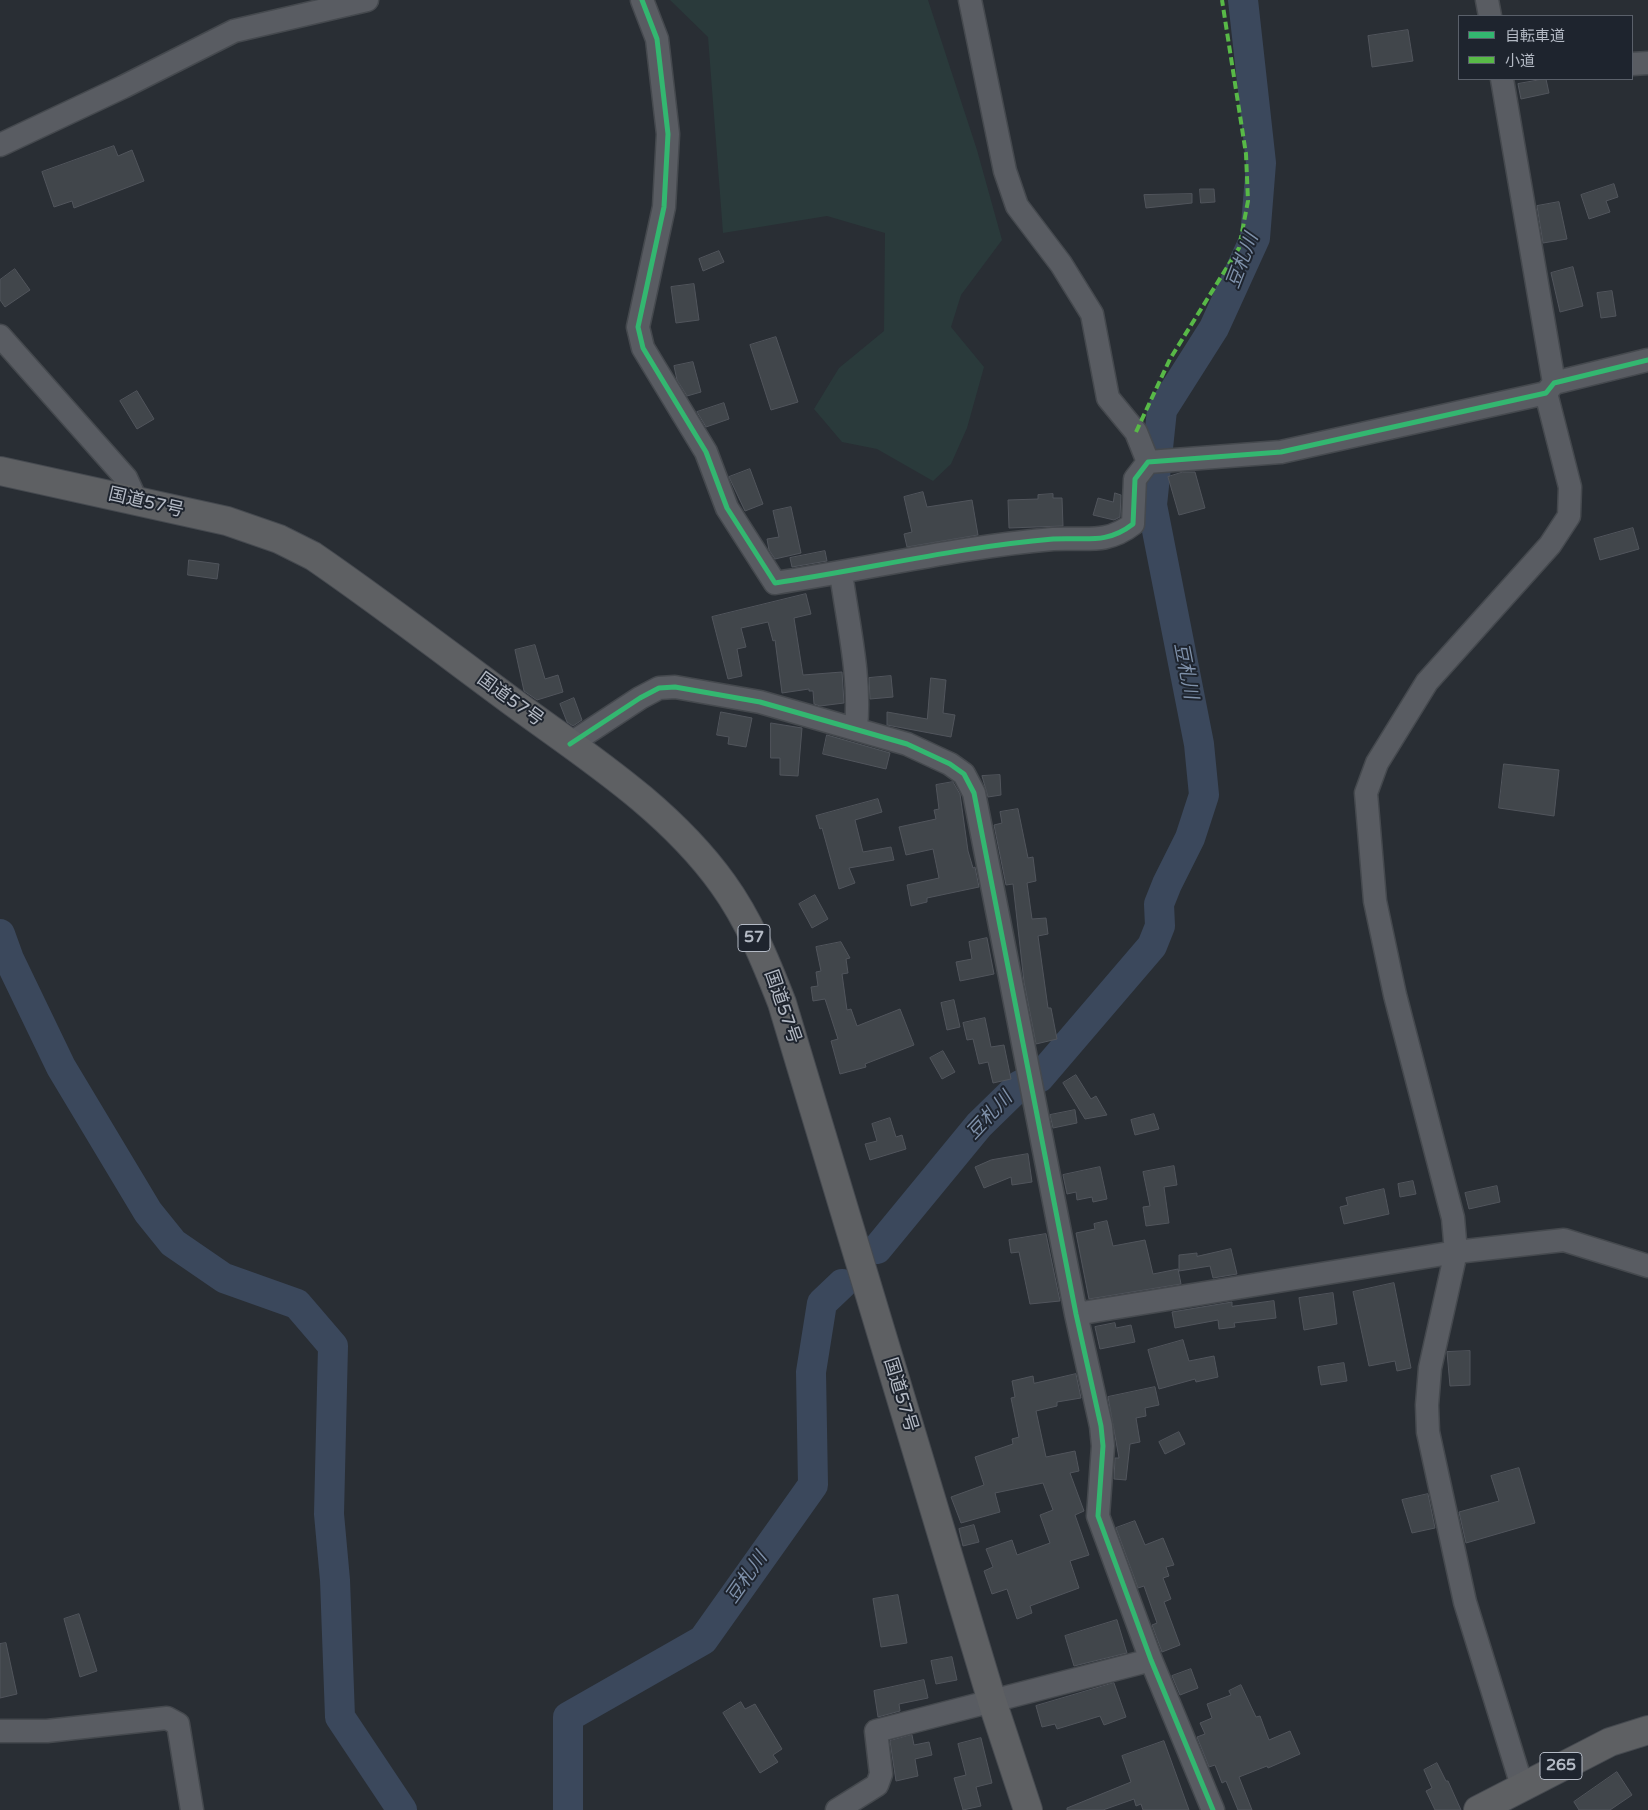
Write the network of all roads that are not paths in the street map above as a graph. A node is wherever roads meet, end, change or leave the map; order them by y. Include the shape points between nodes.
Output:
1 (367, 0) edge
2 (642, 0) edge
3 (970, 0) edge
4 (1487, 0) edge
5 (1490, 15) edge
6 (1648, 63) edge
7 (1633, 64) edge
8 (1502, 80) edge
9 (0, 145) edge
10 (0, 336) edge
11 (1648, 360) edge
12 (1550, 388) junction
13 (1148, 462) junction
14 (0, 471) edge
15 (136, 500) junction
16 (841, 573) junction
17 (856, 728) junction
18 (570, 744) junction
19 (1456, 1252) junction
20 (1648, 1266) edge
21 (1076, 1314) junction
22 (1151, 1660) junction
23 (992, 1701) junction
24 (1648, 1730) edge
25 (0, 1731) edge
26 (1522, 1786) junction
27 (192, 1810) edge
28 (838, 1810) edge
29 (1028, 1810) edge
30 (1213, 1810) edge
31 (1478, 1810) edge

1 - 9 street via 234,31
2 - 16 street via 657,39 668,134 664,207 638,327 643,348 706,452 726,508 775,583
3 - 13 street via 1005,171 1017,206 1092,314 1108,398 1136,432
4 - 5 street
6 - 7 street
8 - 12 street
10 - 15 street via 126,478
11 - 12 street
12 - 13 street via 1281,452
12 - 19 street via 1570,487 1569,516 1550,545 1427,682 1377,763 1366,793 1375,901 1395,995 1453,1218
13 - 16 street via 1135,479 1133,524 1119,535 1101,539 1049,540 918,557
14 - 15 highway, 国道57号 / 57
15 - 18 highway, 国道57号 / 57 via 253,528 313,556
16 - 17 street via 855,668
17 - 18 street via 760,702 675,687 659,688
17 - 21 street via 907,744 950,764 964,774 974,793
18 - 23 highway, 国道57号 / 57 via 654,809 704,859 741,913 768,967 822,1132
19 - 20 street via 1564,1240
19 - 21 street
19 - 26 street via 1430,1368 1428,1432 1465,1602
21 - 22 street via 1101,1426 1103,1446 1098,1516
22 - 23 street
22 - 30 street
23 - 28 street via 876,1731 881,1774 877,1785
23 - 29 highway, 国道57号 / 57
24 - 26 highway, 265 via 1610,1742
25 - 27 street via 47,1731 167,1718 178,1724
26 - 31 highway, 265

